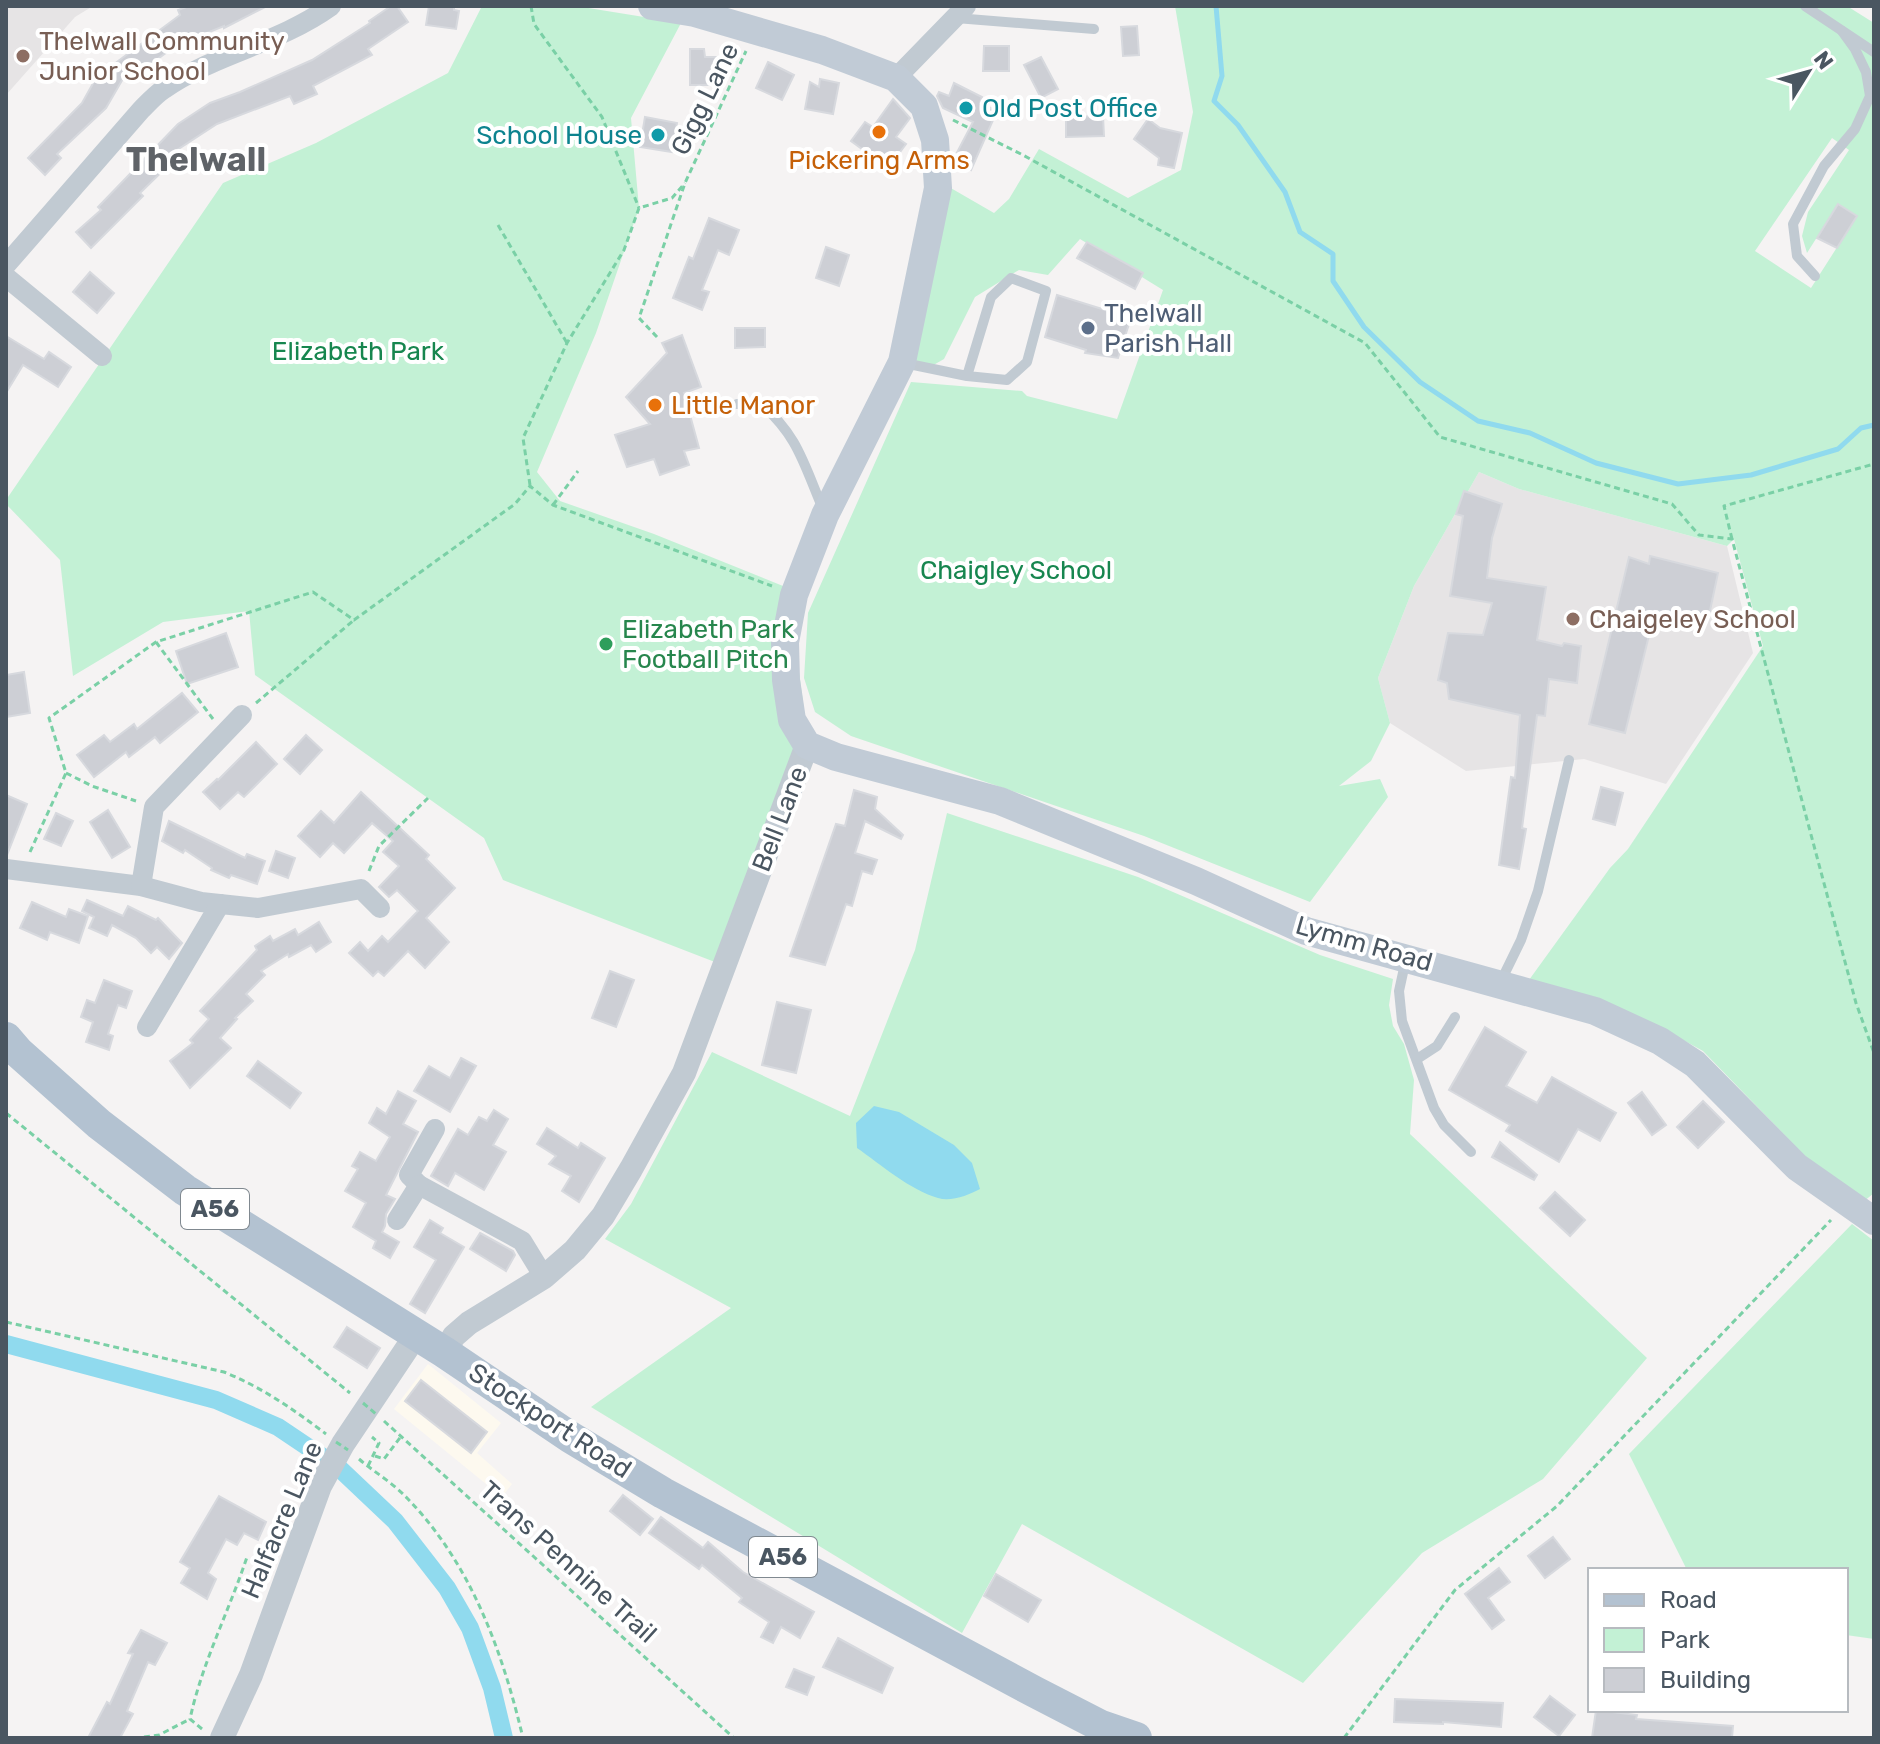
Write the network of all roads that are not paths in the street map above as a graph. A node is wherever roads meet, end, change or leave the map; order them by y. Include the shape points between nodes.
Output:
1 (331, 6) edge
2 (652, 6) edge
3 (1805, 6) edge
4 (960, 12) edge
5 (1094, 29) dead end
6 (1842, 31) junction
7 (1874, 52) edge
8 (896, 78) junction
9 (6, 233) edge
10 (21, 248) junction
11 (6, 265) edge
12 (1815, 276) dead end
13 (6, 277) edge
14 (102, 356) dead end
15 (902, 362) junction
16 (967, 376) junction
17 (737, 404) dead end
18 (825, 515) junction
19 (242, 715) road end
20 (807, 745) junction
21 (1569, 760) dead end
22 (13, 870) edge
23 (141, 886) junction
24 (220, 904) junction
25 (380, 908) dead end
26 (1406, 957) junction
27 (1500, 983) junction
28 (1455, 1017) dead end
29 (147, 1027) dead end
30 (6, 1038) edge
31 (1417, 1059) junction
32 (435, 1129) dead end
33 (1471, 1152) dead end
34 (419, 1185) junction
35 (397, 1220) dead end
36 (1874, 1221) edge
37 (544, 1277) junction
38 (416, 1335) junction
39 (444, 1352) junction
40 (212, 1733) edge
41 (1136, 1738) edge

1 - 10 street via 287,33 162,90
2 - 8 main road via 822,50
3 - 6 lane
4 - 5 lane
4 - 8 street
6 - 7 lane
6 - 12 lane via 1866,72 1870,96 1855,129 1824,166 1793,224 1797,256
8 - 15 main road, Bell Lane via 924,106 935,140 938,188
9 - 10 street
10 - 11 street
13 - 14 street
15 - 16 lane
15 - 18 main road, Bell Lane
16 - 16 lane via 1007,380 1027,362 1046,291 1011,278 991,297
17 - 18 lane via 760,403 781,421
18 - 20 main road, Bell Lane via 794,595 785,642 792,720
19 - 23 street via 154,807
20 - 26 main road, Lymm Road via 1000,801 1306,931
20 - 37 street, Bell Lane via 684,1073 603,1216
21 - 27 lane via 1538,891
22 - 23 street
23 - 24 street
24 - 25 street via 258,908 361,889
24 - 29 street
26 - 27 main road, Lymm Road
26 - 31 lane via 1399,1008
27 - 36 main road, Lymm Road via 1595,1011 1660,1041 1695,1064 1797,1167
28 - 31 lane via 1437,1046
30 - 38 main road, Stockport Road / A56 via 99,1124 185,1190
31 - 33 lane via 1434,1108
32 - 34 street via 409,1175
34 - 35 street
34 - 37 street via 522,1241
37 - 39 street, Bell Lane via 469,1323
38 - 39 main road, Stockport Road / A56
38 - 40 street, Halfacre Lane via 320,1486 251,1675
39 - 41 main road, Stockport Road / A56 via 663,1493 1035,1692

